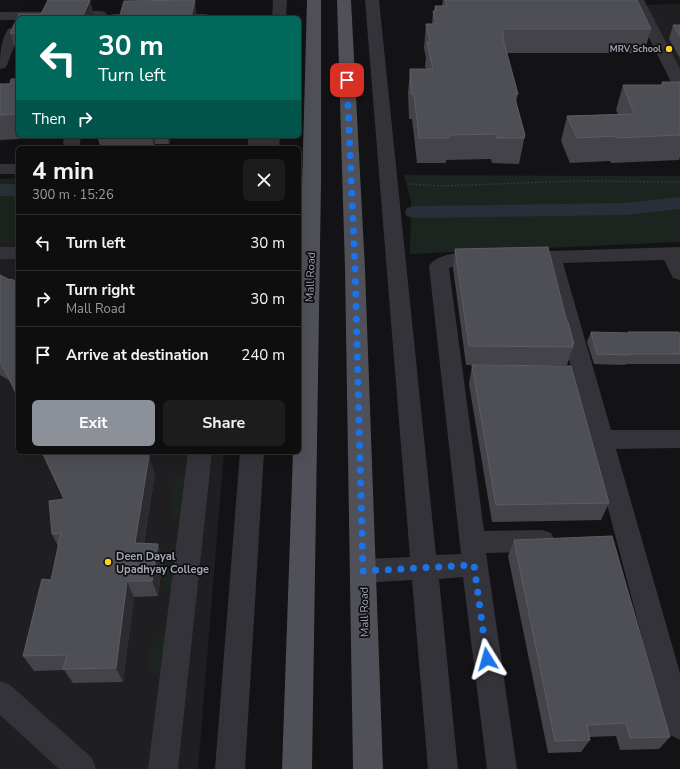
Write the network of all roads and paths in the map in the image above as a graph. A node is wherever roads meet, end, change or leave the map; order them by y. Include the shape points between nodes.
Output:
1 (280, 0) edge
2 (314, 0) edge
3 (344, 0) edge
4 (372, 0) edge
5 (637, 0) edge
6 (100, 13) edge
7 (119, 14) edge
8 (0, 16) edge
9 (16, 16) edge
10 (54, 16) edge
11 (162, 16) edge
12 (279, 16) edge
13 (10, 32) edge
14 (0, 65) edge
15 (680, 84) edge
16 (0, 169) edge
17 (16, 169) edge
18 (680, 182) edge
19 (389, 184) junction
20 (0, 253) edge
21 (16, 253) edge
22 (552, 257) junction
23 (677, 260) edge
24 (561, 375) edge
25 (585, 375) junction
26 (680, 439) edge
27 (603, 440) junction
28 (200, 454) edge
29 (252, 454) edge
30 (567, 541) edge
31 (474, 553) junction
32 (423, 568) junction
33 (363, 571) junction
34 (0, 695) edge
35 (680, 725) edge
36 (81, 769) edge
37 (163, 769) edge
38 (230, 769) edge
39 (297, 769) edge
40 (368, 769) edge
41 (443, 769) edge
42 (502, 769) edge

1 - 12 street
2 - 39 main road, Mall Road via 312,183
3 - 33 main road, Mall Road via 355,269
4 - 19 street
5 - 15 street
6 - 10 street
7 - 11 street
8 - 9 street
13 - 14 street
16 - 17 street
18 - 19 path via 566,181 442,186
19 - 32 street
20 - 21 street
22 - 23 street
22 - 25 street
22 - 31 street via 455,260 439,266 460,374
24 - 25 street
25 - 27 street
26 - 27 street
27 - 35 street via 618,541
28 - 37 street
29 - 38 street
30 - 31 street
31 - 32 street
31 - 42 street
32 - 33 street
32 - 41 street
33 - 40 main road, Mall Road
34 - 36 street

